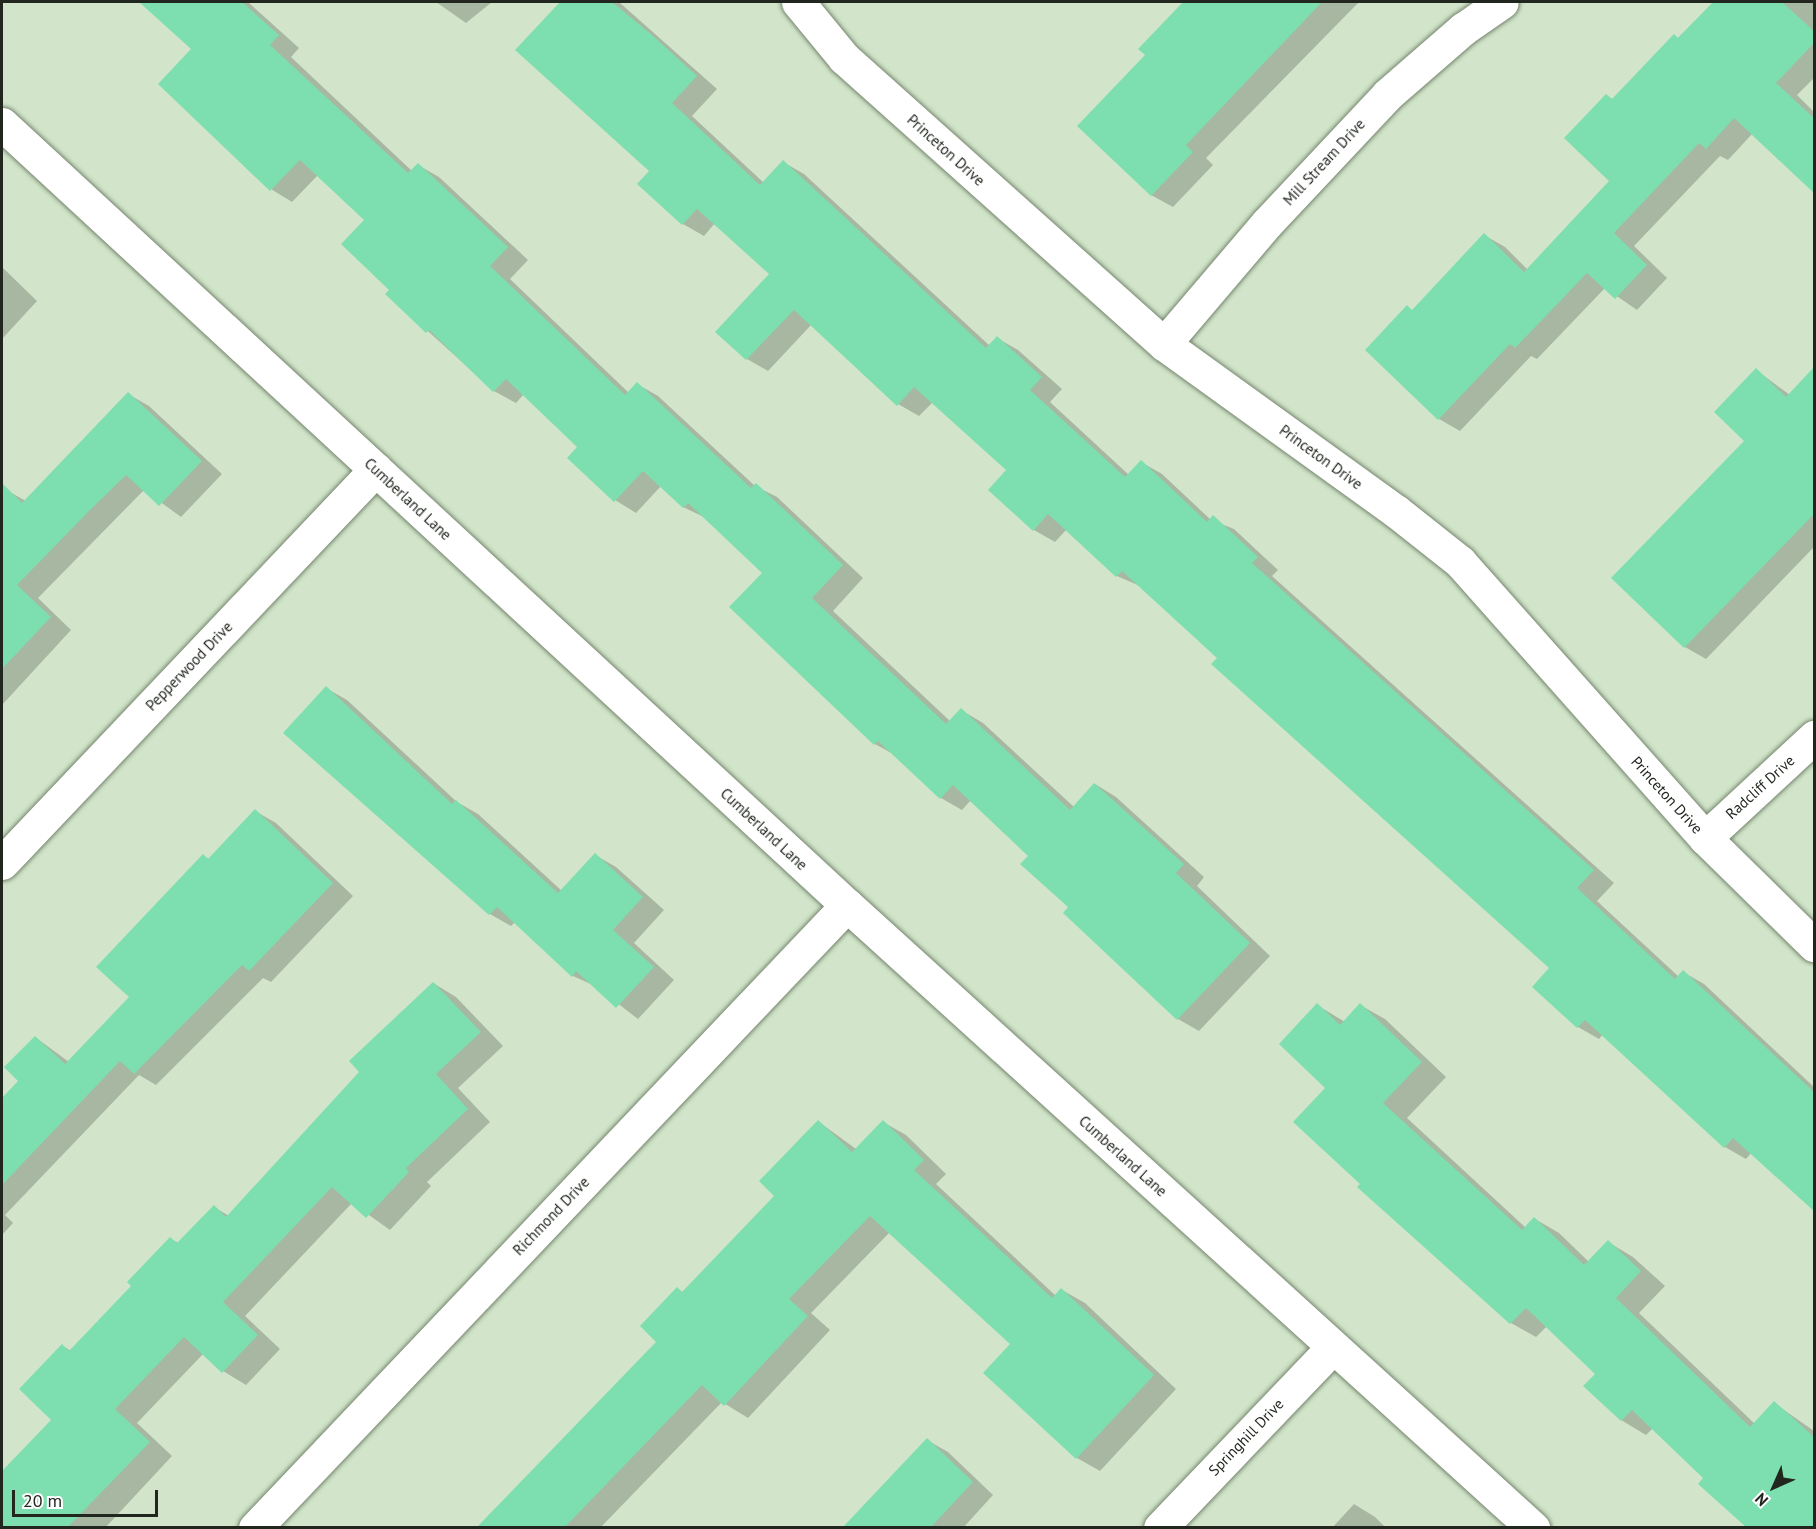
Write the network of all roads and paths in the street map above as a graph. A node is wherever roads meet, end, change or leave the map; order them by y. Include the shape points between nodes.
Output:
1 (798, 2) edge
2 (1502, 2) edge
3 (2, 124) edge
4 (1164, 344) junction
5 (376, 469) junction
6 (1815, 737) edge
7 (1705, 837) junction
8 (2, 863) edge
9 (847, 905) junction
10 (1815, 945) edge
11 (1333, 1347) junction
12 (255, 1527) edge
13 (1160, 1527) edge
14 (1533, 1527) edge

1 - 4 street, Princeton Drive via 844,58
2 - 4 street, Mill Stream Drive via 1463,29 1387,94 1267,223
3 - 5 street, Cumberland Lane
4 - 7 street, Princeton Drive via 1460,562
5 - 8 street, Pepperwood Drive
5 - 9 street, Cumberland Lane
6 - 7 street, Radcliff Drive
7 - 10 street, Princeton Drive
9 - 11 street, Cumberland Lane
9 - 12 street, Richmond Drive
11 - 13 street, Springhill Drive
11 - 14 street, Cumberland Lane

